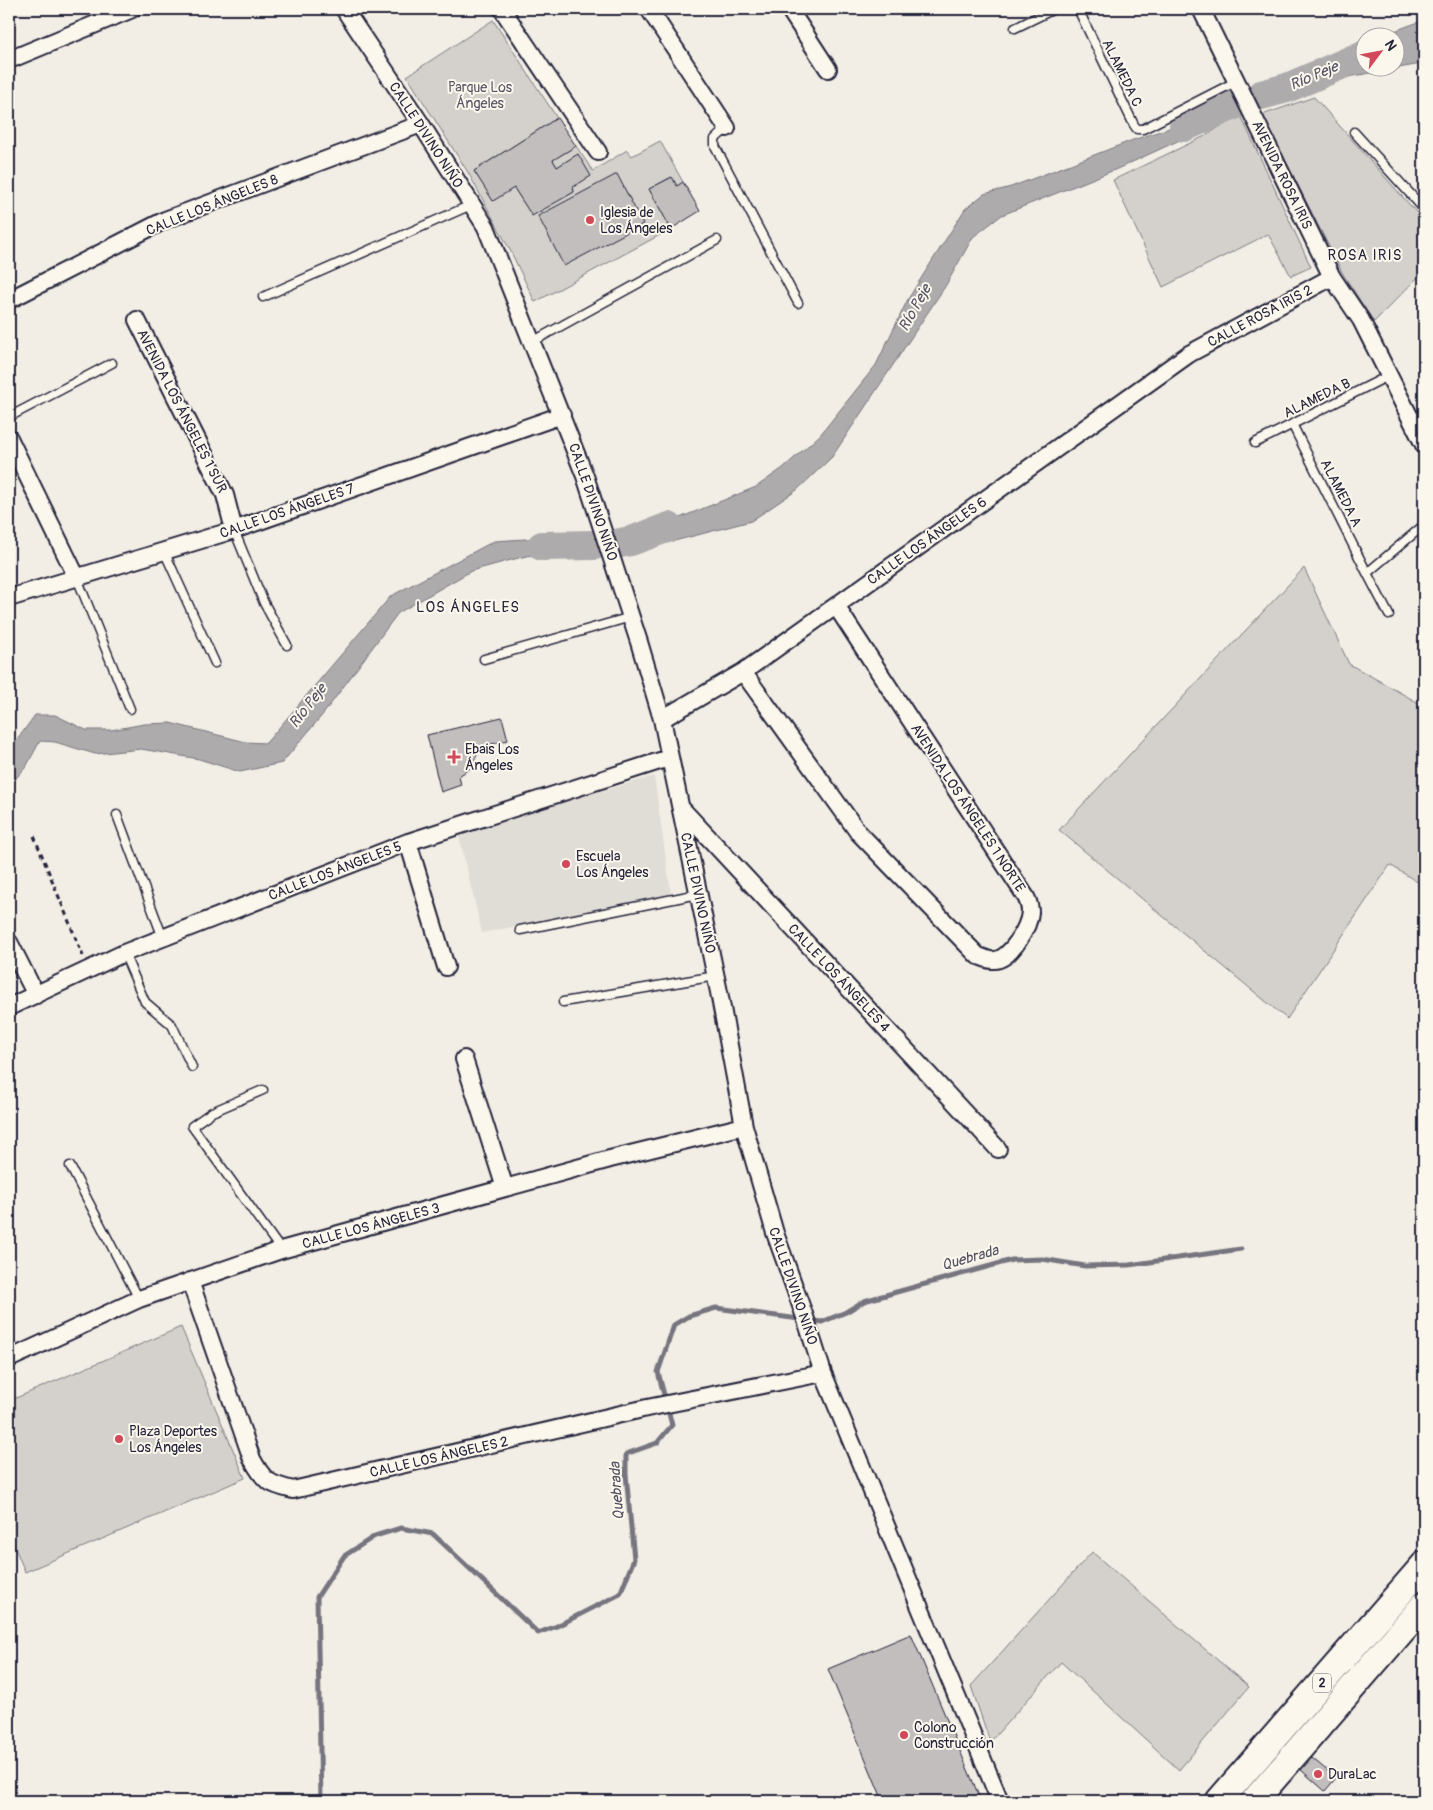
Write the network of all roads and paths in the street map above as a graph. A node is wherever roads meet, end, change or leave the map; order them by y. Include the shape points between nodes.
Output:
1 (132, 9) edge
2 (344, 9) edge
3 (502, 9) edge
4 (649, 9) edge
5 (789, 9) edge
6 (1054, 9) edge
7 (1078, 9) edge
8 (1201, 9) edge
9 (1015, 28) dead end
10 (9, 60) edge
11 (828, 69) dead end
12 (1237, 81) junction
13 (421, 124) junction
14 (728, 128) joint
15 (1354, 132) dead end
16 (598, 152) dead end
17 (471, 205) junction
18 (1424, 209) edge
19 (717, 240) dead end
20 (1332, 277) junction
21 (264, 297) dead end
22 (9, 300) edge
23 (798, 303) dead end
24 (137, 320) dead end
25 (532, 342) junction
26 (1189, 354) joint
27 (112, 363) dead end
28 (1390, 375) junction
29 (562, 415) junction
30 (9, 417) edge
31 (1419, 417) edge
32 (1292, 424) junction
33 (9, 438) edge
34 (1255, 443) dead end
35 (1424, 445) edge
36 (1424, 525) edge
37 (234, 530) junction
38 (164, 551) junction
39 (1367, 573) junction
40 (77, 578) junction
41 (9, 598) edge
42 (836, 606) junction
43 (1389, 615) dead end
44 (631, 617) junction
45 (287, 645) dead end
46 (484, 659) dead end
47 (215, 663) dead end
48 (743, 672) junction
49 (130, 710) dead end
50 (662, 719) junction
51 (669, 758) junction
52 (680, 808) junction
53 (117, 815) dead end
54 (34, 836) dead end
55 (408, 842) junction
56 (698, 894) junction
57 (520, 930) dead end
58 (163, 938) junction
59 (9, 942) edge
60 (124, 953) junction
61 (446, 967) dead end
62 (88, 969) junction
63 (716, 976) junction
64 (36, 995) junction
65 (563, 1002) dead end
66 (9, 1007) edge
67 (464, 1059) dead end
68 (192, 1068) dead end
69 (263, 1090) dead end
70 (744, 1126) junction
71 (998, 1149) dead end
72 (70, 1166) dead end
73 (505, 1188) junction
74 (281, 1250) junction
75 (190, 1281) junction
76 (139, 1299) junction
77 (9, 1359) edge
78 (823, 1373) junction
79 (1424, 1565) edge
80 (1398, 1596) junction
81 (1422, 1611) edge
82 (1000, 1801) edge
83 (1219, 1801) edge
84 (1254, 1801) edge

1 - 10 street
2 - 13 street, CALLE DIVINO NIÑO
3 - 16 street
4 - 14 street
5 - 11 street
6 - 9 lane
7 - 12 lane, ALAMEDA C via 1137,129
8 - 12 street, AVENIDA ROSA IRIS
12 - 20 street, AVENIDA ROSA IRIS
13 - 17 street, CALLE DIVINO NIÑO
13 - 22 street, CALLE LOS ÁNGELES 8 via 165,220
14 - 23 lane via 715,139 715,146
15 - 18 lane
17 - 21 lane
17 - 25 street, CALLE DIVINO NIÑO via 486,227
19 - 25 lane
20 - 26 street, CALLE ROSA IRIS 2
20 - 28 street, AVENIDA ROSA IRIS via 1361,320
24 - 37 street, AVENIDA LOS ÁNGELES 1 SUR via 225,495
25 - 29 street, CALLE DIVINO NIÑO
26 - 42 street, CALLE LOS ÁNGELES 6
27 - 30 lane
28 - 31 street, AVENIDA ROSA IRIS
28 - 32 lane, ALAMEDA B
29 - 37 street, CALLE LOS ÁNGELES 7
29 - 44 street, CALLE DIVINO NIÑO
31 - 35 street, AVENIDA ROSA IRIS
32 - 34 lane, ALAMEDA B
32 - 39 lane, ALAMEDA A
33 - 40 street
36 - 39 lane
37 - 38 street, CALLE LOS ÁNGELES 7
37 - 45 lane via 264,603
38 - 40 street, CALLE LOS ÁNGELES 7
38 - 47 lane
39 - 43 lane, ALAMEDA A
40 - 41 street, CALLE LOS ÁNGELES 7
40 - 49 lane
42 - 48 street, CALLE LOS ÁNGELES 6
42 - 48 street, AVENIDA LOS ÁNGELES 1 NORTE via 1026,897 1030,910 1027,927 1004,956 994,960 978,956 858,832
44 - 46 lane
44 - 50 street, CALLE DIVINO NIÑO
48 - 50 street, CALLE LOS ÁNGELES 6
50 - 51 street, CALLE DIVINO NIÑO
51 - 52 street, CALLE DIVINO NIÑO
51 - 55 street, CALLE LOS ÁNGELES 5
52 - 56 street, CALLE DIVINO NIÑO
52 - 71 street, CALLE LOS ÁNGELES 4
53 - 58 lane
54 - 62 path
55 - 58 street, CALLE LOS ÁNGELES 5
55 - 61 street
56 - 57 lane
56 - 63 street, CALLE DIVINO NIÑO
58 - 60 street, CALLE LOS ÁNGELES 5
59 - 64 street
60 - 62 street, CALLE LOS ÁNGELES 5
60 - 68 lane via 146,1002 172,1025
62 - 64 street, CALLE LOS ÁNGELES 5
63 - 65 lane
63 - 70 street, CALLE DIVINO NIÑO
64 - 66 street, CALLE LOS ÁNGELES 5
67 - 73 street
69 - 74 lane via 212,1112 192,1126
70 - 73 street, CALLE LOS ÁNGELES 3
70 - 78 street, CALLE DIVINO NIÑO via 775,1233
72 - 76 lane
73 - 74 street, CALLE LOS ÁNGELES 3
74 - 75 street, CALLE LOS ÁNGELES 3
75 - 76 street, CALLE LOS ÁNGELES 3
75 - 78 street, CALLE LOS ÁNGELES 2 via 252,1459 261,1474 274,1485 293,1490 647,1408
76 - 77 street, CALLE LOS ÁNGELES 3
78 - 82 street, CALLE DIVINO NIÑO
79 - 80 highway, 2
80 - 81 street
80 - 83 highway, 2
81 - 84 highway, 2

